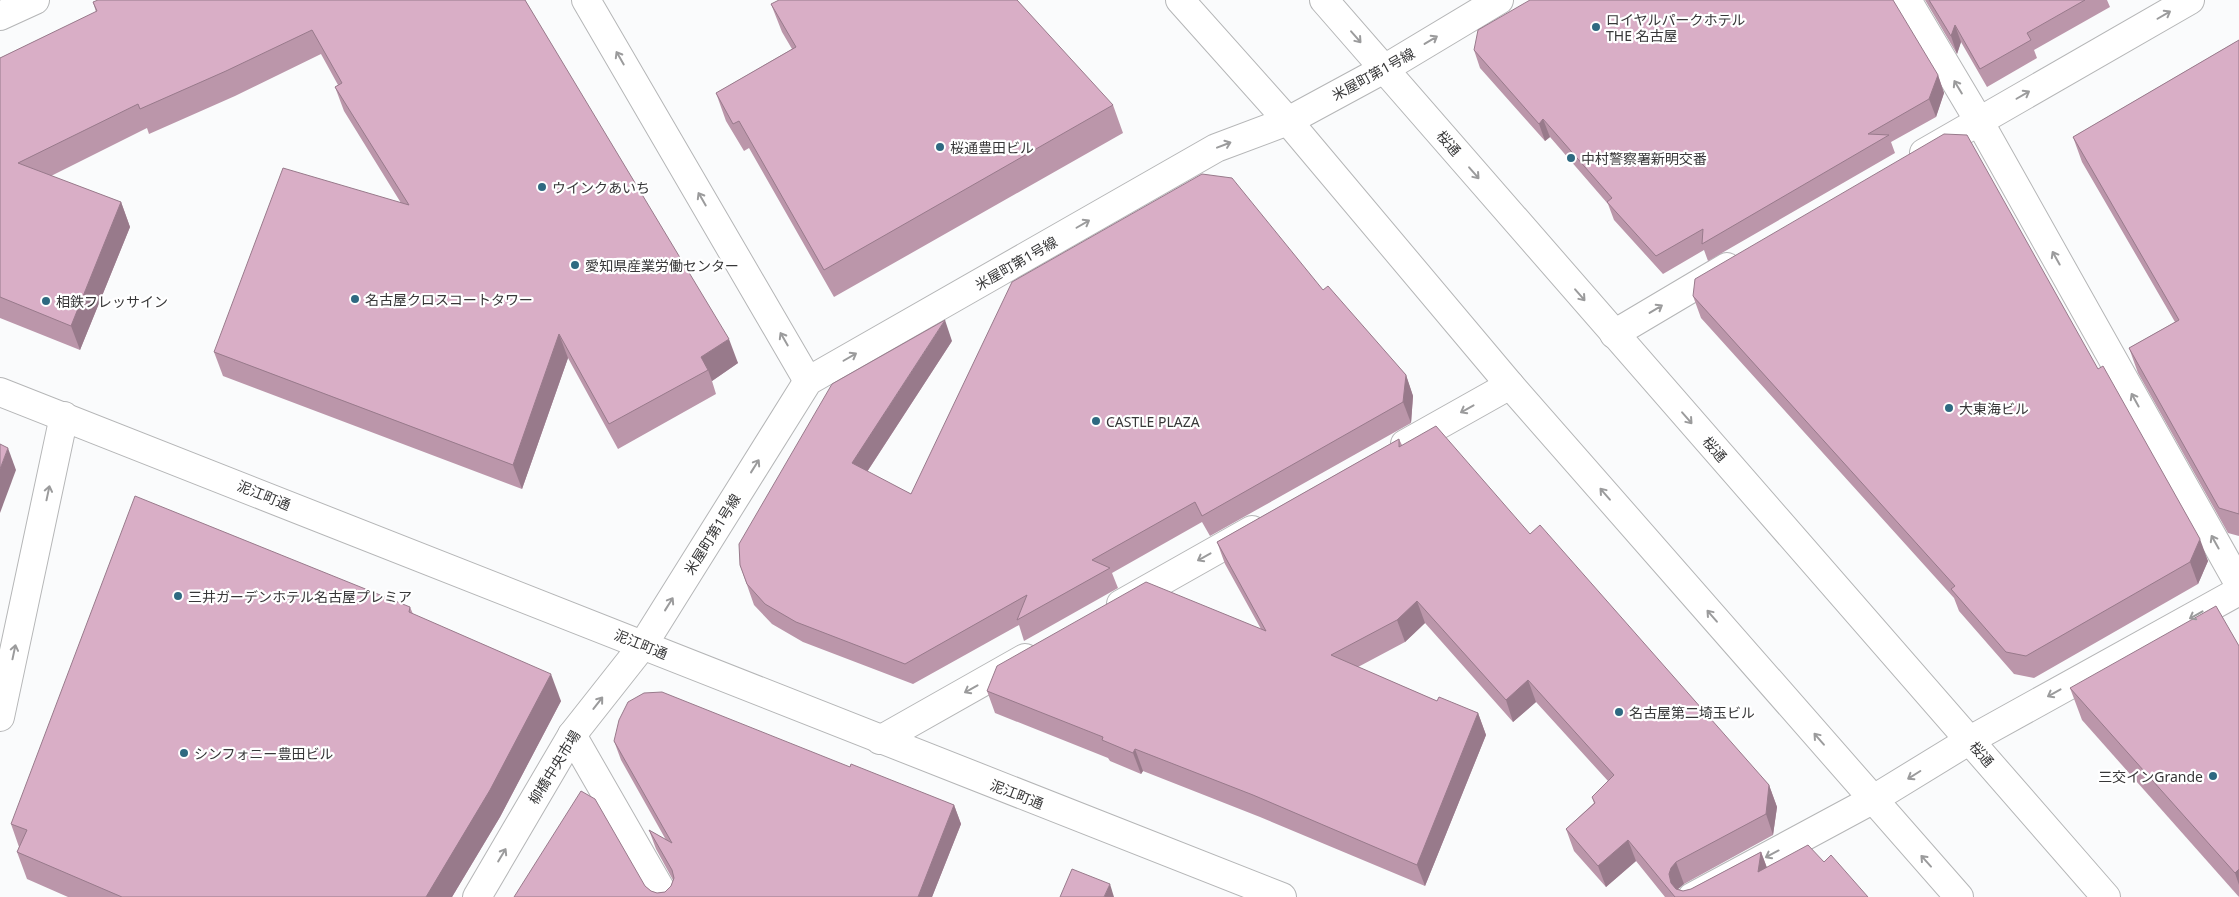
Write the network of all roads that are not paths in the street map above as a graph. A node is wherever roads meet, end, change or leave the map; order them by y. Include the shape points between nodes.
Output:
1 (34, 0) edge
2 (586, 0) edge
3 (1180, 0) edge
4 (1324, 0) edge
5 (1499, 0) edge
6 (1907, 0) edge
7 (2190, 0) edge
8 (0, 16) edge
9 (1384, 69) junction
10 (1288, 121) junction
11 (1979, 121) junction
12 (1902, 166) edge
13 (1749, 254) edge
14 (1614, 334) junction
15 (808, 381) junction
16 (1510, 385) junction
17 (0, 392) edge
18 (64, 416) junction
19 (1380, 458) edge
20 (1276, 516) edge
21 (2239, 584) edge
22 (2239, 591) edge
23 (1095, 618) edge
24 (643, 645) junction
25 (1043, 648) edge
26 (0, 717) edge
27 (572, 735) junction
28 (880, 740) junction
29 (1970, 740) junction
30 (1872, 800) junction
31 (477, 897) edge
32 (665, 897) edge
33 (1282, 897) edge
34 (1692, 897) edge
35 (1959, 897) edge
36 (2106, 897) edge

1 - 8 street
15 -> 2 street
3 - 10 street
4 -> 9 street, 桜通
9 -> 5 street, 米屋町第1号線
11 -> 6 street
11 -> 7 street
9 - 10 street, 米屋町第1号線
9 -> 14 street, 桜通
15 -> 10 street, 米屋町第1号線 via 1216,148
10 - 16 street
11 - 12 street
21 -> 11 street
14 -> 13 street
14 -> 29 street, 桜通
24 -> 15 street, 米屋町第1号線
16 -> 19 street
30 -> 16 street
17 - 18 street, 泥江町通
18 - 24 street, 泥江町通
26 -> 18 street
20 -> 23 street
22 -> 29 street
27 -> 24 street, 柳橋中央市場
24 - 28 street, 泥江町通
25 -> 28 street
31 -> 27 street, 柳橋中央市場
27 - 32 street
28 - 33 street, 泥江町通
29 -> 30 street
29 - 36 street, 桜通
30 -> 34 street
35 -> 30 street

